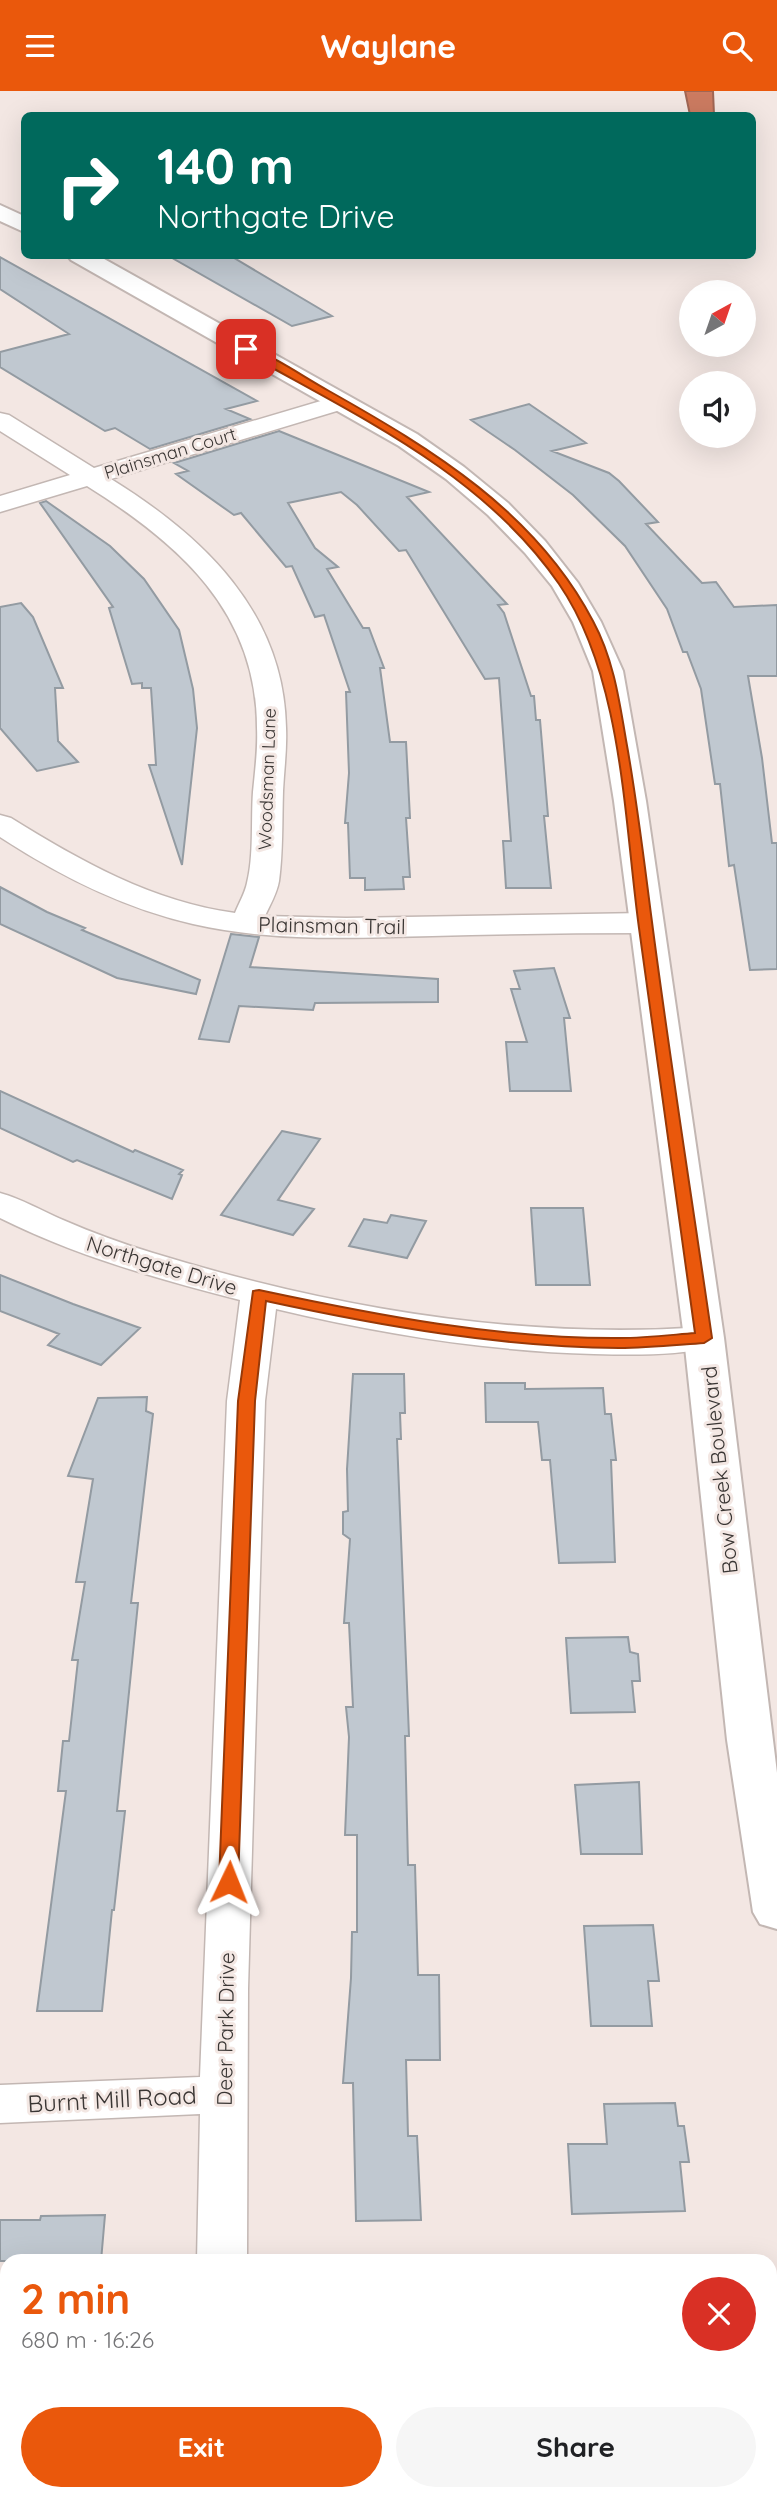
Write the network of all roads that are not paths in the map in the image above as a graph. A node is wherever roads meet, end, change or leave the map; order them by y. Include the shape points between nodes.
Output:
1 (0, 212) edge
2 (21, 223) edge
3 (86, 259) edge
4 (341, 402) junction
5 (0, 420) edge
6 (91, 477) junction
7 (0, 504) edge
8 (0, 824) edge
9 (645, 923) junction
10 (246, 924) junction
11 (0, 1204) edge
12 (259, 1294) junction
13 (704, 1338) junction
14 (777, 1912) edge
15 (224, 2094) junction
16 (0, 2104) edge
17 (222, 2254) edge

1 - 2 street
3 - 4 street, Bow Creek Boulevard
4 - 6 street, Plainsman Court
4 - 9 street, Bow Creek Boulevard via 408,440 498,509 564,583 587,622 608,671
5 - 6 street, Woodsman Lane
6 - 7 street, Plainsman Court
6 - 10 street, Woodsman Lane via 148,513 212,571 239,610 257,649 272,727 263,883
8 - 10 street, Plainsman Trail via 126,893 166,908
9 - 10 street, Plainsman Trail via 298,928
9 - 13 street, Bow Creek Boulevard
11 - 12 street, Northgate Drive via 90,1243
12 - 13 street, Northgate Drive via 354,1315 511,1337 620,1343
12 - 15 street, Deer Park Drive via 246,1401
13 - 14 street, Bow Creek Boulevard via 749,1740
15 - 16 street, Burnt Mill Road
15 - 17 street, Deer Park Drive

